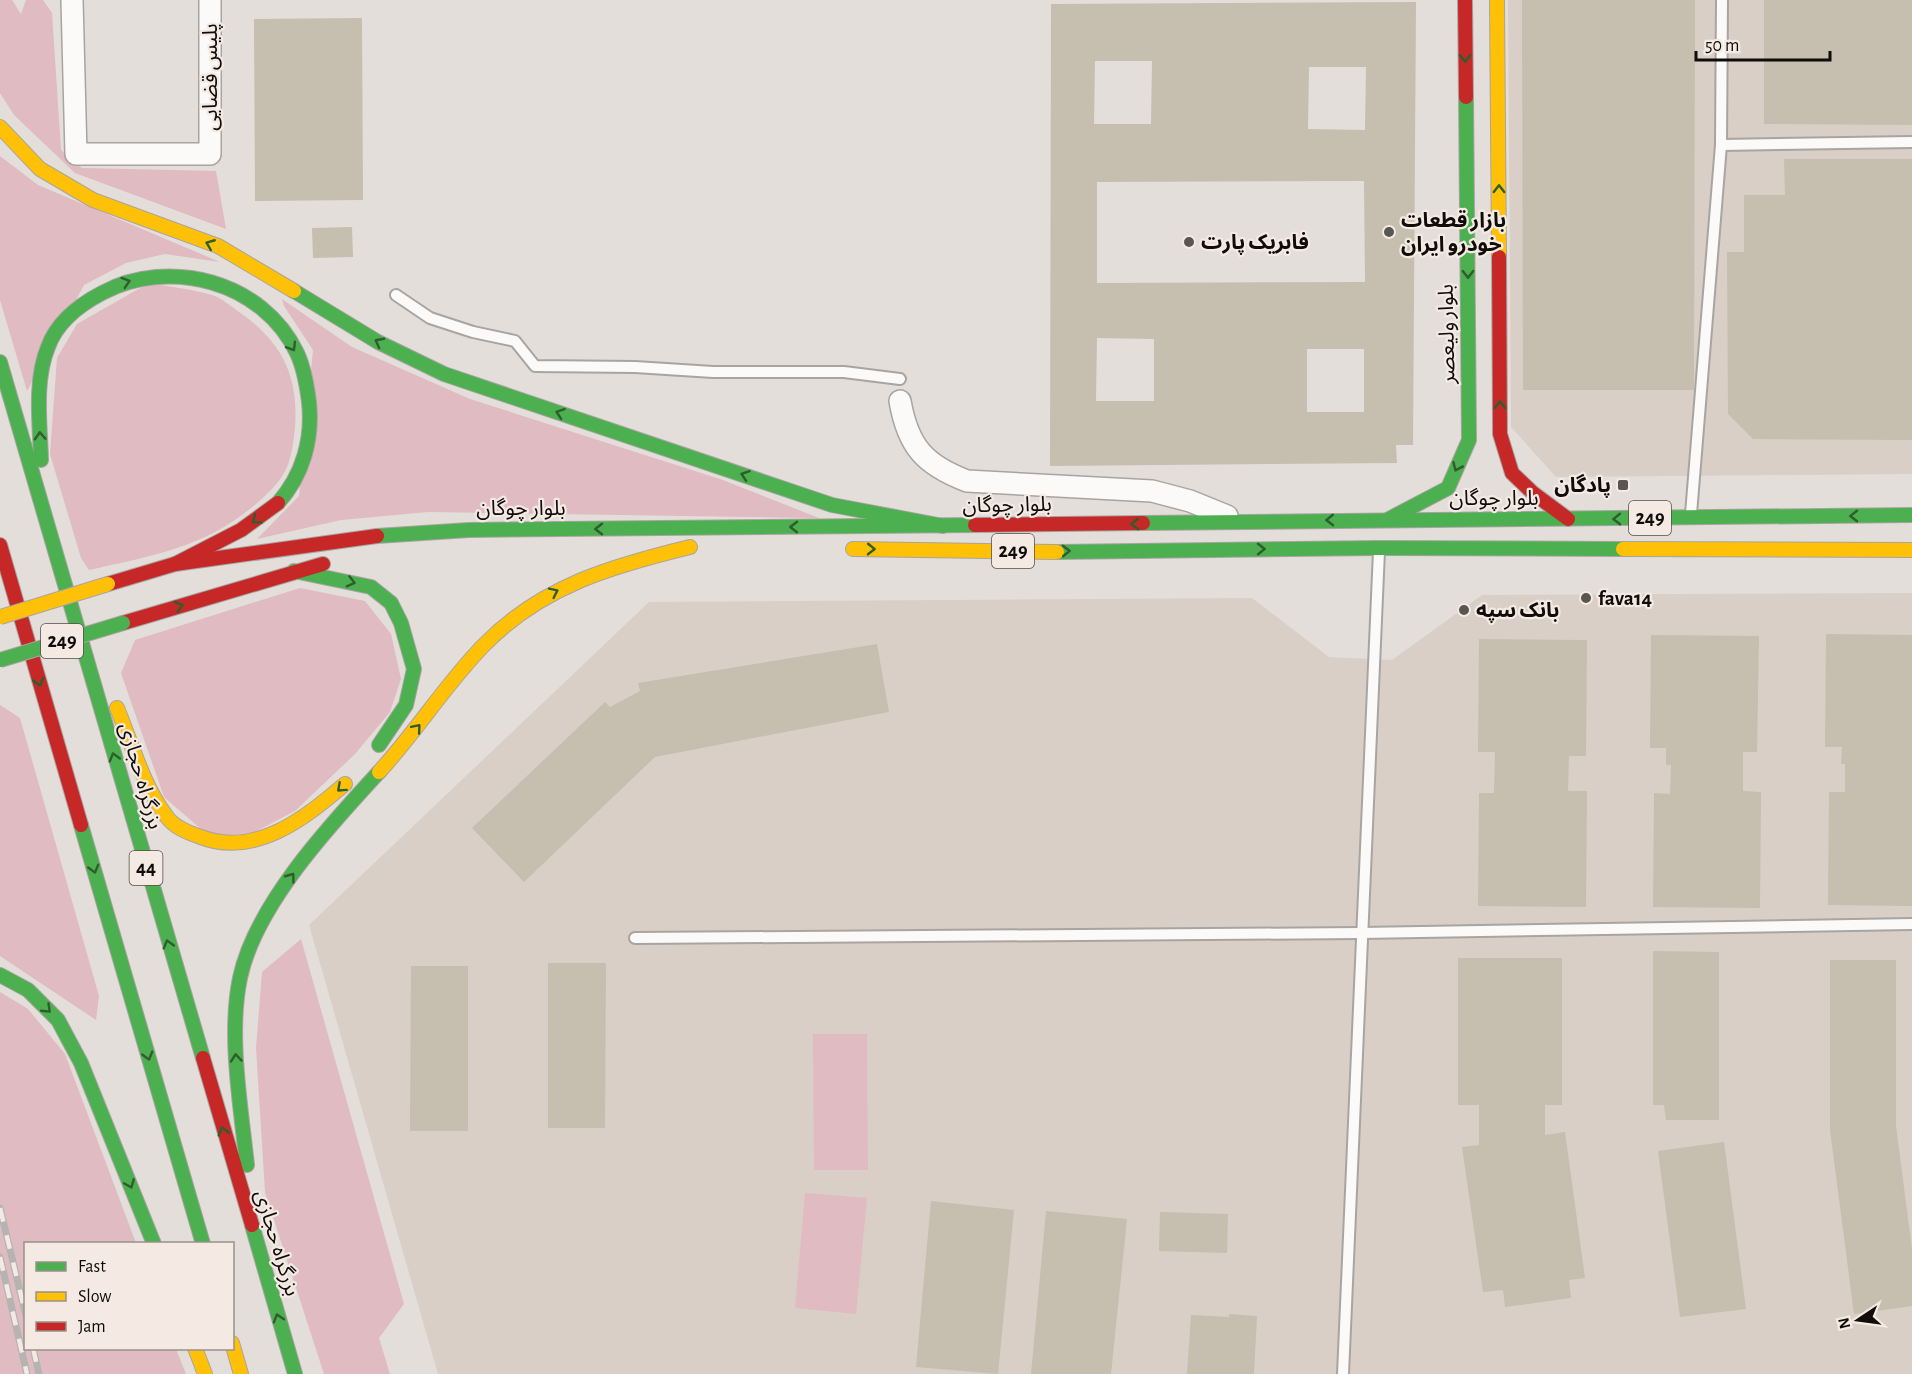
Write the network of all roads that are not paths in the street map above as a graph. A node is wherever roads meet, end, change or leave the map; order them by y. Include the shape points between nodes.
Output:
1 (72, 0) edge
2 (210, 0) edge
3 (1465, 0) edge
4 (1497, 0) edge
5 (1722, 0) edge
6 (0, 127) edge
7 (1912, 142) edge
8 (1721, 145) junction
9 (396, 295) dead end
10 (1500, 315) junction
11 (1468, 321) junction
12 (0, 362) edge
13 (900, 379) dead end
14 (900, 401) dead end
15 (45, 515) junction
16 (1912, 515) edge
17 (1690, 518) junction
18 (1389, 519) junction
19 (1568, 519) junction
20 (1241, 522) junction
21 (943, 526) junction
22 (0, 545) edge
23 (625, 548) dead end
24 (1379, 548) junction
25 (844, 549) dead end
26 (1912, 550) edge
27 (338, 560) dead end
28 (175, 564) junction
29 (294, 571) junction
30 (0, 617) edge
31 (0, 660) edge
32 (88, 667) junction
33 (373, 753) dead end
34 (358, 770) dead end
35 (1912, 924) edge
36 (1361, 933) junction
37 (635, 938) dead end
38 (0, 975) edge
39 (152, 1242) edge
40 (202, 1242) edge
41 (255, 1242) junction
42 (234, 1349) edge
43 (196, 1350) edge
44 (205, 1374) edge
45 (242, 1374) edge
46 (295, 1374) edge
47 (1343, 1374) edge

1 - 2 street, پلیس قضایی via 76,154 210,154
3 -> 11 main road, بلوار ولیعصر
10 -> 4 main road
5 - 8 lane
21 -> 6 main road via 832,505 444,374 378,342 218,246 93,200 40,169
7 - 8 lane
8 - 17 lane
9 - 13 lane via 430,318 515,341 535,366 844,372
10 - 11 main road via 1482,331
19 -> 10 main road via 1512,473 1500,434
11 -> 18 main road, بلوار ولیعصر via 1469,440 1448,488
12 - 15 main road, بزرگراه حجازی / 44
14 - 20 street via 903,419 919,451 938,470 967,481 1152,491 1190,501
15 -> 28 main road via 39,424 41,387 45,354 56,332 70,313 105,289 130,280 156,274 209,279 245,296 271,317 296,351 308,391 310,432 300,473 277,504 244,529
15 - 32 main road, بزرگراه حجازی / 44
16 -> 17 main road, بلوار چوگان / 249
17 -> 19 main road, بلوار چوگان / 249
18 - 19 main road, بلوار چوگان / 249
18 -> 20 main road, بلوار چوگان / 249
20 -> 21 main road, بلوار چوگان / 249
21 -> 28 main road, بلوار چوگان / 249 via 469,530 353,537
22 -> 40 main road, 44
41 -> 23 main road via 235,1056 235,1013 247,950 286,884 335,820 484,645 548,594 622,563 696,547
25 -> 24 main road, 249 via 1033,552
24 - 26 main road, 249
24 - 36 lane
27 - 29 main road, 249
28 - 30 main road, بلوار چوگان / 249, bridge
31 -> 29 main road, 249, bridge
29 -> 33 main road via 371,587 391,603 401,623 414,669 406,705
34 -> 32 main road via 320,806 269,837 244,844 198,837 168,820 101,674
41 -> 32 main road, بزرگراه حجازی / 44
35 - 36 lane
36 - 37 lane
36 - 47 lane
38 -> 39 main road via 27,990 58,1020 81,1063
46 -> 41 main road, بزرگراه حجازی / 44
42 - 45 main road
43 - 44 main road

